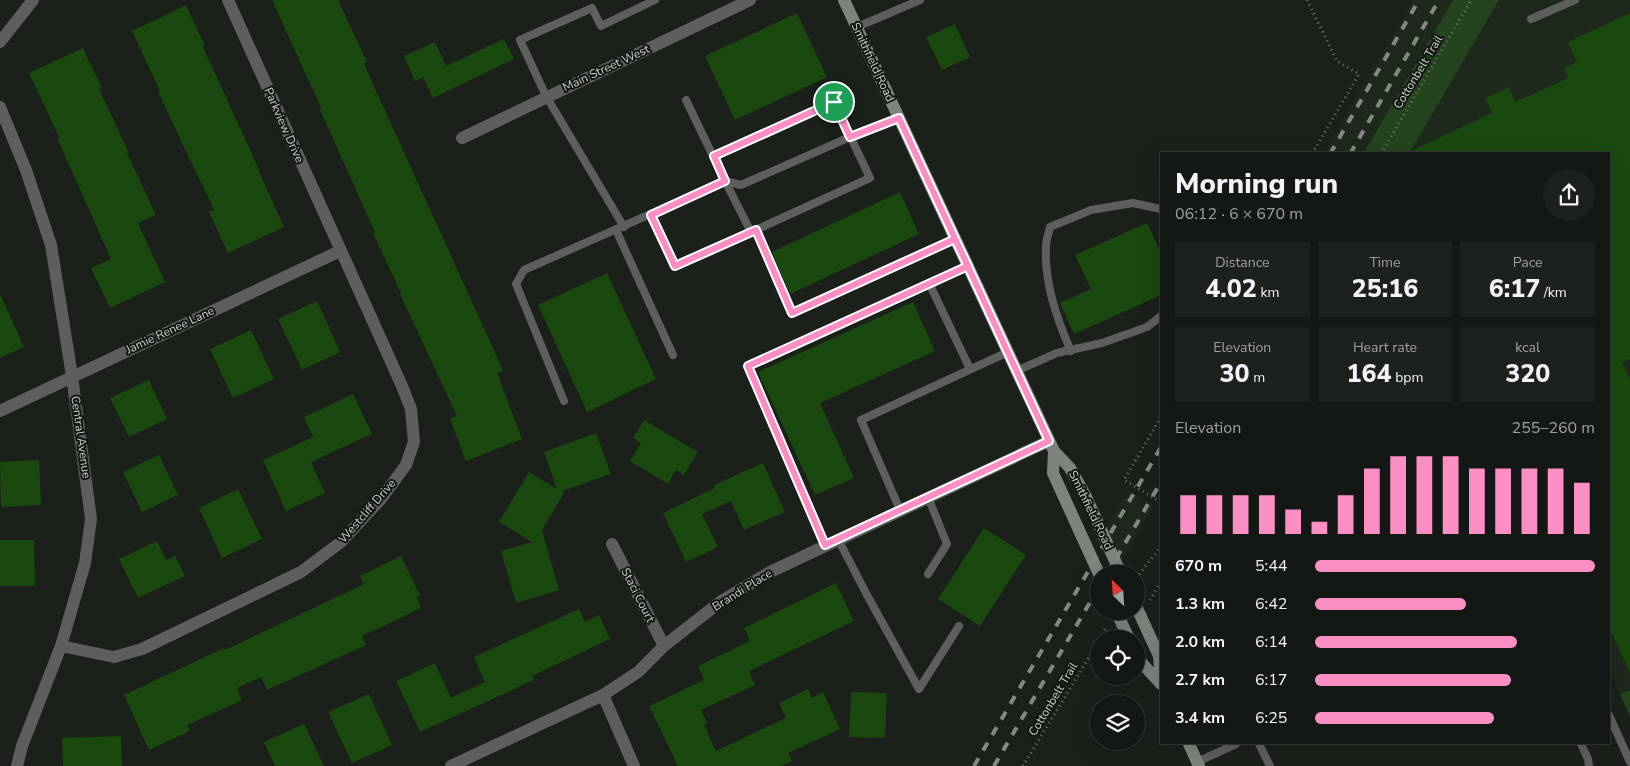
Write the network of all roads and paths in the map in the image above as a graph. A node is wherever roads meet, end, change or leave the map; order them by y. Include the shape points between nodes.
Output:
1 (33, 0) edge
2 (228, 0) edge
3 (655, 0) edge
4 (750, 0) edge
5 (844, 0) edge
6 (920, 0) edge
7 (1307, 0) edge
8 (1470, 0) edge
9 (1575, 0) edge
10 (1532, 19) dead end
11 (857, 27) junction
12 (0, 42) edge
13 (546, 96) junction
14 (686, 100) dead end
15 (0, 107) edge
16 (899, 118) junction
17 (850, 137) junction
18 (462, 138) dead end
19 (1313, 152) edge
20 (1382, 152) edge
21 (714, 156) junction
22 (725, 181) junction
23 (1160, 209) edge
24 (651, 215) junction
25 (620, 228) junction
26 (753, 231) junction
27 (955, 239) junction
28 (340, 251) junction
29 (968, 266) junction
30 (930, 283) junction
31 (1160, 317) edge
32 (1070, 351) junction
33 (1008, 352) junction
34 (673, 355) dead end
35 (970, 369) junction
36 (1016, 371) junction
37 (72, 376) junction
38 (564, 401) dead end
39 (0, 411) edge
40 (1160, 418) edge
41 (1052, 446) junction
42 (928, 497) junction
43 (1160, 501) edge
44 (900, 510) junction
45 (838, 539) junction
46 (612, 544) dead end
47 (825, 545) junction
48 (1160, 548) edge
49 (1095, 565) edge
50 (1117, 565) edge
51 (1145, 567) edge
52 (928, 574) dead end
53 (1160, 583) edge
54 (1150, 600) dead end
55 (1142, 620) edge
56 (959, 626) dead end
57 (61, 646) junction
58 (664, 646) junction
59 (1090, 655) edge
60 (1145, 666) edge
61 (1160, 670) edge
62 (1160, 682) edge
63 (603, 695) junction
64 (1610, 717) edge
65 (1189, 744) edge
66 (1236, 744) edge
67 (1260, 744) edge
68 (1581, 744) edge
69 (1630, 762) edge
70 (1198, 764) edge
71 (17, 766) edge
72 (450, 766) edge
73 (634, 766) edge
74 (1023, 766) edge
75 (1270, 766) edge
76 (1589, 766) edge

1 - 12 street
2 - 28 street, Parkview Drive
3 - 13 lane via 601,26 592,8 520,40
4 - 13 street, Main Street West
5 - 11 main road, Smithfield Road
6 - 11 lane
7 - 19 path via 1337,61 1359,74
8 - 20 path, Cottonbelt Trail
9 - 10 lane
11 - 16 main road, Smithfield Road
13 - 18 street, Main Street West
13 - 25 lane
14 - 21 lane
15 - 37 street, Central Avenue via 26,170 51,245
16 - 17 lane
16 - 27 main road, Smithfield Road
17 - 21 lane via 834,102
17 - 22 lane via 741,185
17 - 26 lane via 870,178
21 - 22 lane
22 - 24 lane
22 - 26 lane
23 - 32 lane via 1133,203 1091,210 1050,227 1046,245 1052,301
24 - 25 lane
24 - 26 lane via 675,266
25 - 34 lane
25 - 38 lane via 524,270 516,284
26 - 27 lane via 792,313
27 - 29 main road, Smithfield Road
28 - 37 street, Jamie Renee Lane
28 - 57 street, Westcliff Drive via 411,409 414,442 406,465 341,542 301,572 142,649 114,656
29 - 30 lane
29 - 33 main road, Smithfield Road
30 - 35 lane
30 - 47 lane via 748,366
31 - 32 lane via 1147,327
32 - 36 lane
33 - 35 lane
33 - 36 main road, Smithfield Road
35 - 44 lane via 861,420
36 - 41 main road, Smithfield Road
37 - 39 street, Jamie Renee Lane
37 - 57 street, Central Avenue via 91,519 85,563
40 - 43 path via 1124,480
41 - 42 street, Brandi Place
41 - 49 main road, Smithfield Road via 1053,473
41 - 50 main road, Smithfield Road via 1070,468 1086,497
42 - 44 street, Brandi Place
42 - 52 lane via 947,544
44 - 45 street, Brandi Place
45 - 47 street, Brandi Place
45 - 56 lane via 919,689
46 - 58 street, Staci Court
47 - 58 street, Brandi Place via 770,572 720,602
48 - 51 path
53 - 54 path
55 - 61 main road via 1159,656
57 - 71 street, Central Avenue
58 - 63 street, Brandi Place via 638,672
59 - 74 path, Cottonbelt Trail
60 - 62 main road
63 - 72 street, Brandi Place
63 - 73 street
64 - 69 lane
65 - 70 main road
66 - 70 lane
67 - 75 lane
68 - 76 lane

